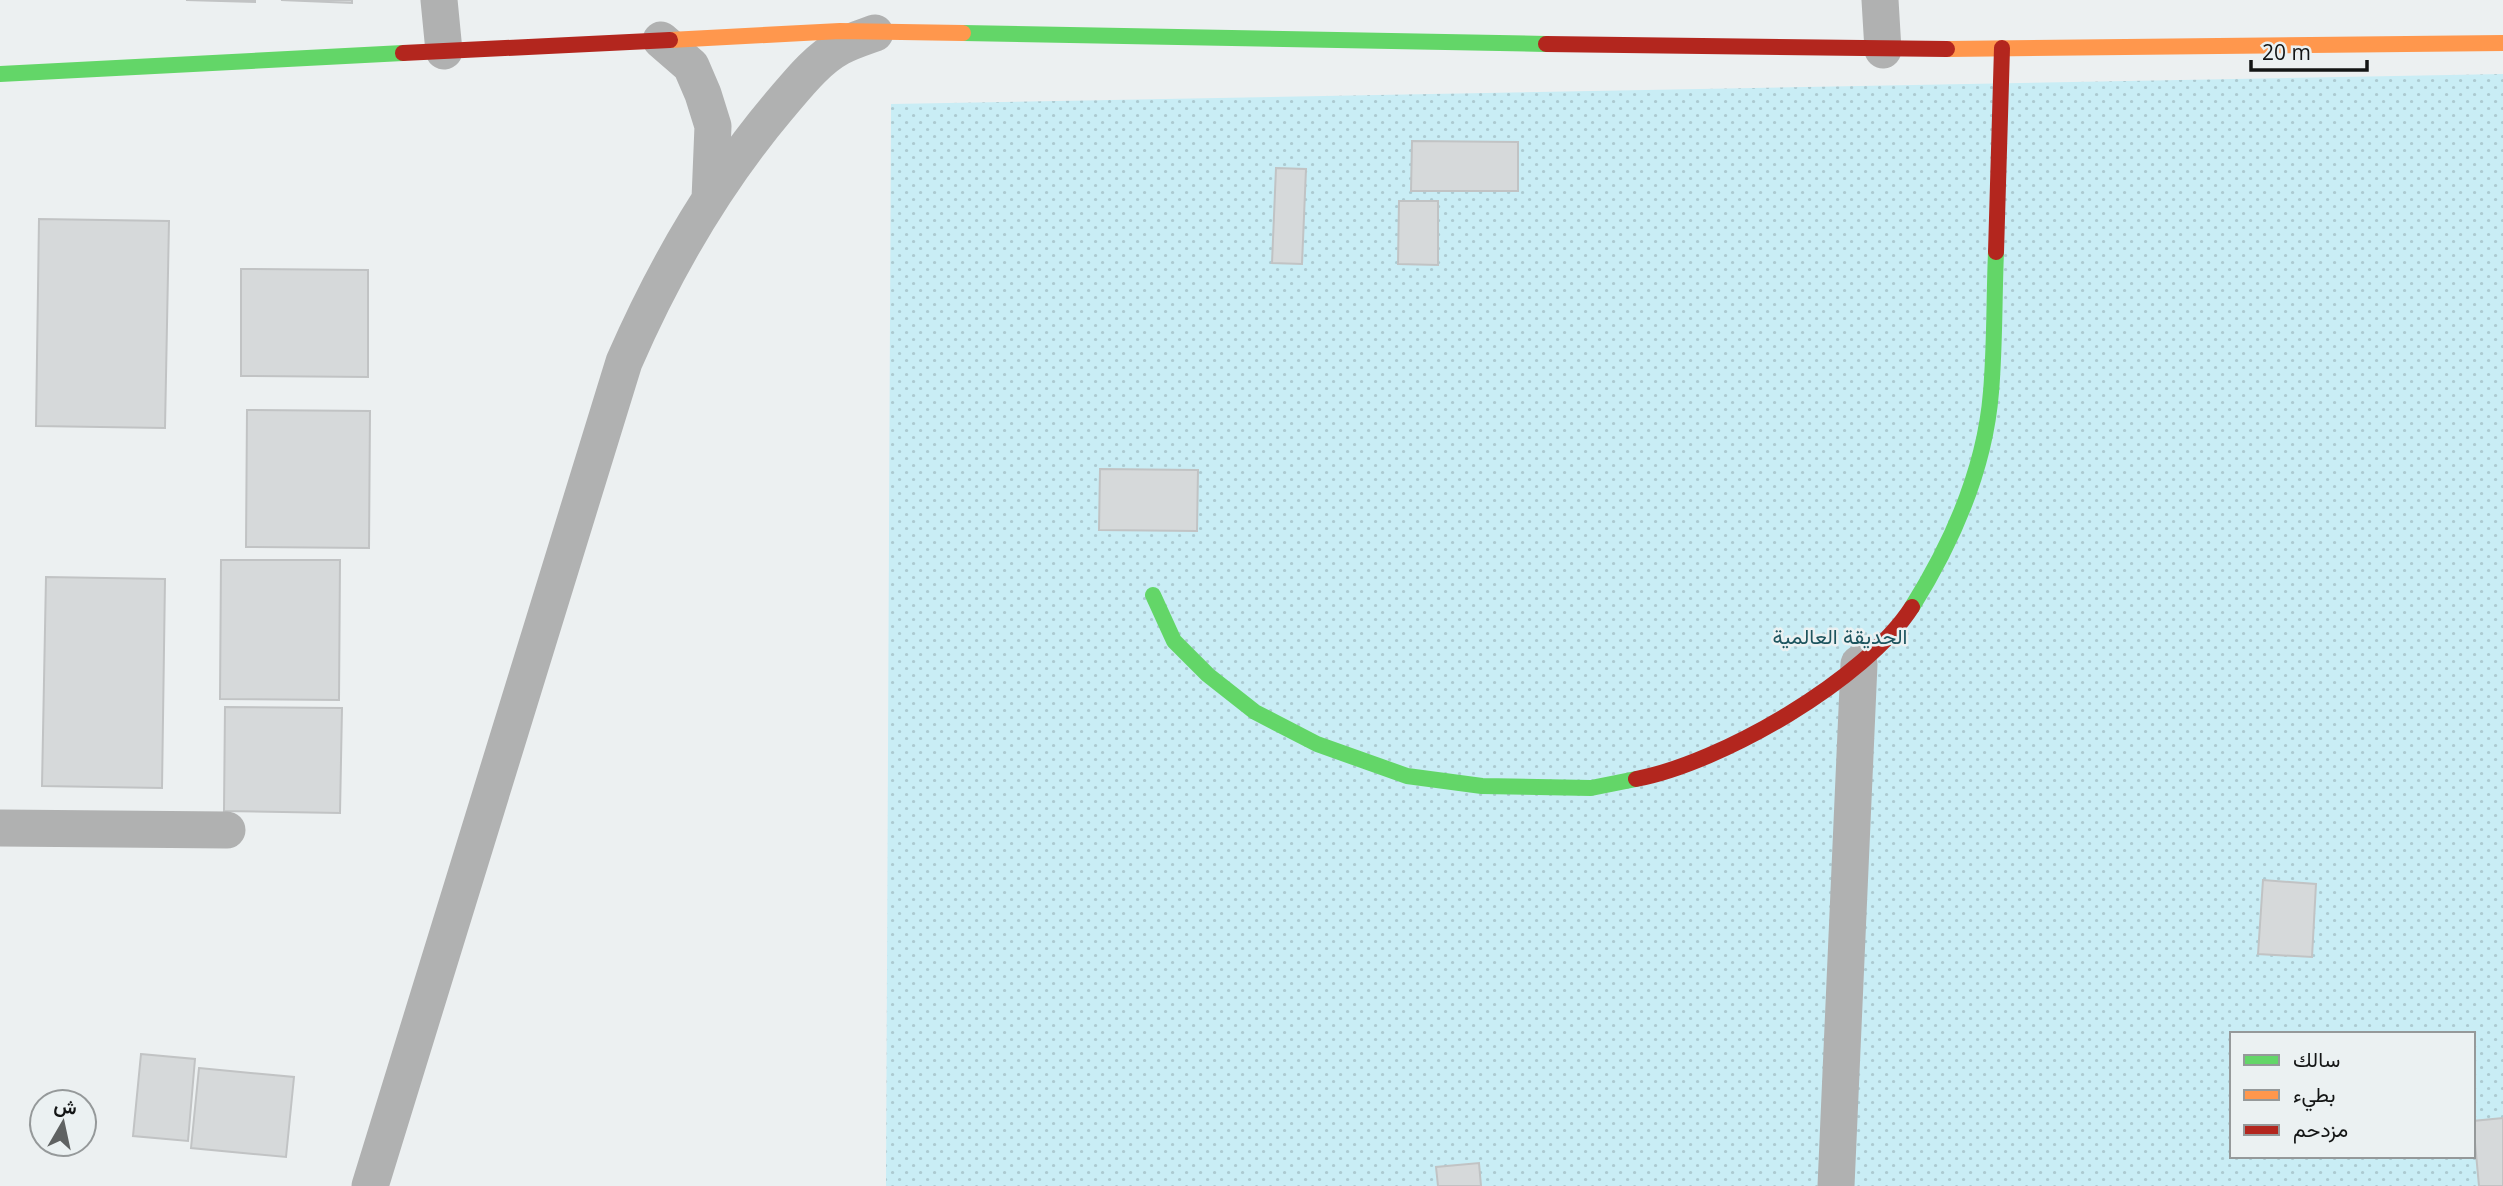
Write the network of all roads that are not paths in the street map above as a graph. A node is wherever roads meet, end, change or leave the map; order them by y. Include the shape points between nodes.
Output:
1 (439, 0) edge
2 (1880, 0) edge
3 (875, 33) junction
4 (661, 40) junction
5 (2503, 43) edge
6 (2002, 48) junction
7 (1883, 50) junction
8 (444, 51) junction
9 (0, 74) edge
10 (710, 199) junction
11 (1153, 595) dead end
12 (1859, 664) junction
13 (0, 828) edge
14 (227, 830) dead end
15 (370, 1186) edge
16 (1836, 1186) edge

1 - 8 street
2 - 7 street
3 - 4 street
3 - 7 street
3 - 10 street via 840,47 806,74
4 - 8 street
4 - 10 street via 691,66 713,126
5 - 6 street
6 - 7 street
6 - 12 street via 1991,393 1980,456 1930,578 1902,622
8 - 9 street
10 - 15 street via 653,298 624,362
11 - 12 street via 1174,641 1255,712 1317,744 1407,776 1482,786 1591,788 1648,777 1712,755 1754,734 1808,703
12 - 16 street
13 - 14 street

